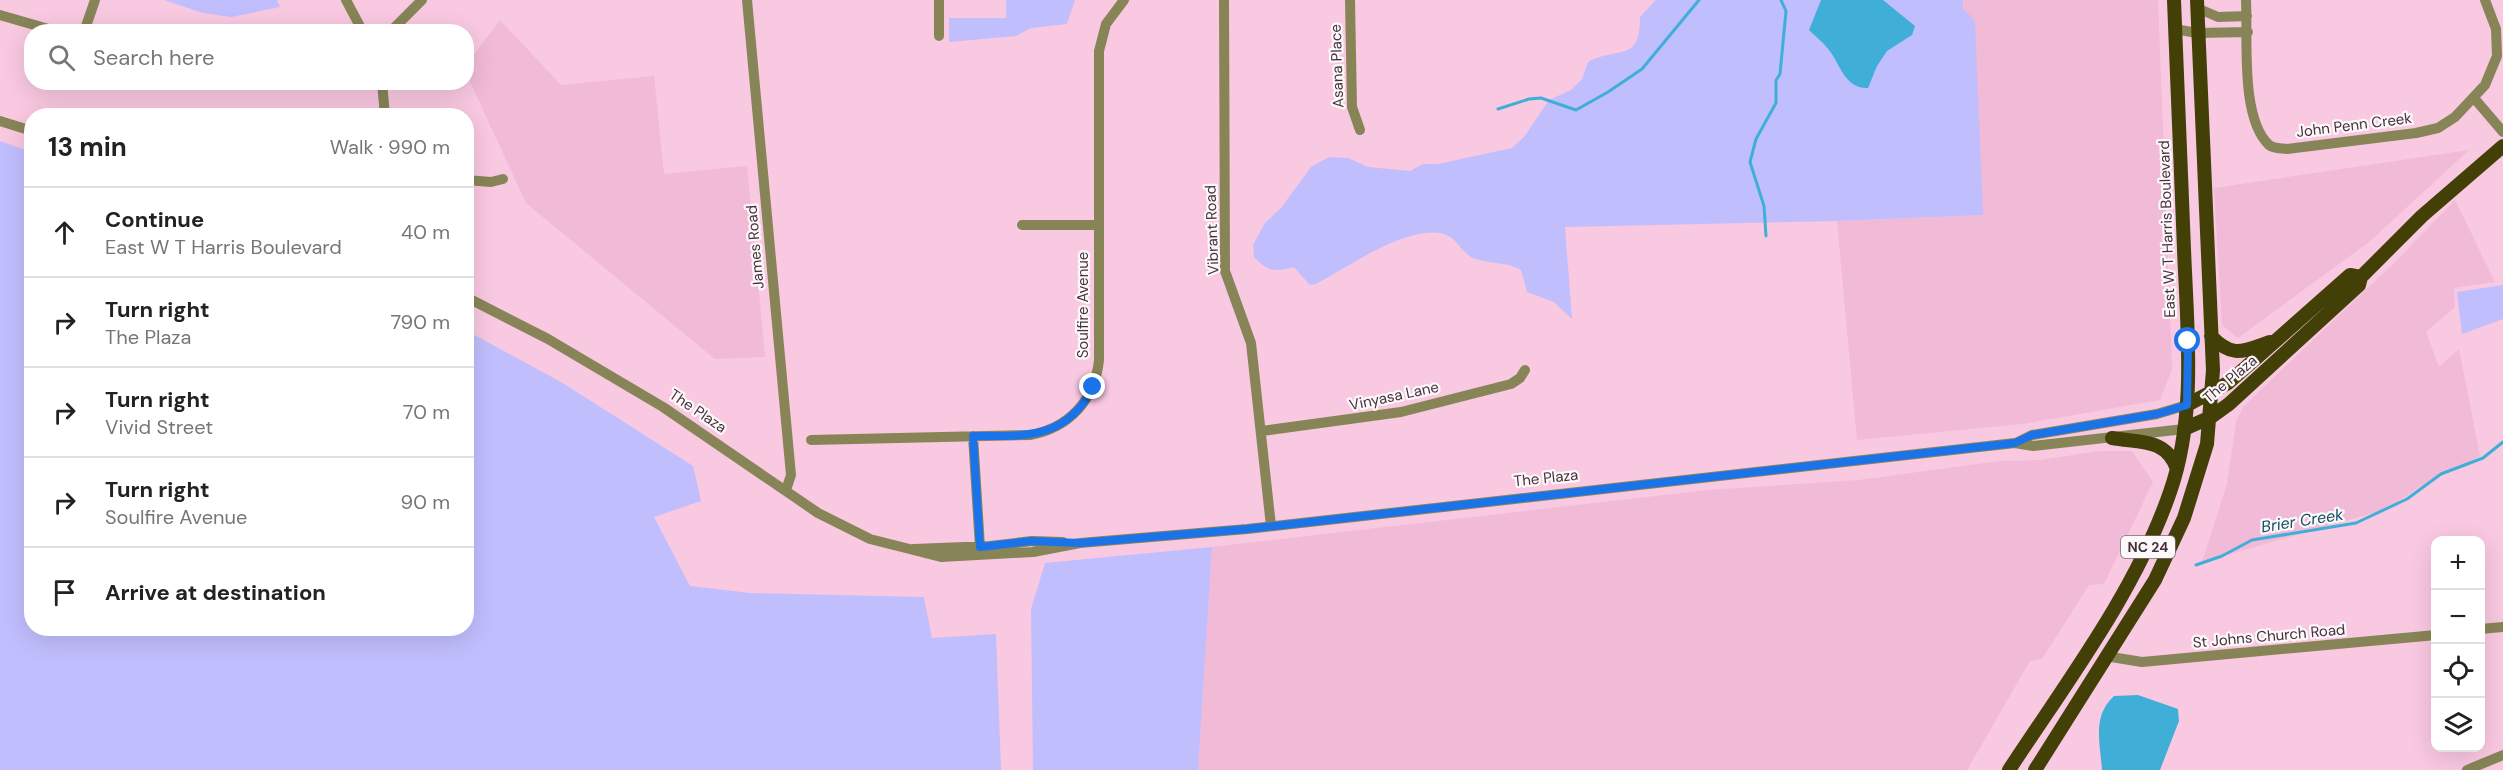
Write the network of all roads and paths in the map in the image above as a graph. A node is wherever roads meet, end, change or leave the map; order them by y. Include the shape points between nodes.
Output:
1 (95, 0) edge
2 (346, 0) edge
3 (422, 0) edge
4 (747, 0) edge
5 (939, 0) edge
6 (1124, 0) edge
7 (1224, 0) edge
8 (1350, 0) edge
9 (2174, 0) edge
10 (2246, 0) edge
11 (2485, 0) edge
12 (2197, 4) edge
13 (0, 15) edge
14 (2247, 16) junction
15 (31, 24) edge
16 (87, 24) edge
17 (359, 24) edge
18 (398, 24) edge
19 (2175, 29) junction
20 (2248, 32) junction
21 (2198, 33) junction
22 (939, 36) dead end
23 (383, 90) edge
24 (2474, 98) junction
25 (385, 108) edge
26 (0, 121) edge
27 (24, 128) edge
28 (1360, 130) dead end
29 (2503, 132) edge
30 (2503, 146) edge
31 (503, 179) dead end
32 (474, 181) edge
33 (1022, 225) dead end
34 (1099, 225) junction
35 (2361, 277) junction
36 (474, 301) edge
37 (2211, 336) junction
38 (2278, 339) junction
39 (1525, 370) dead end
40 (2212, 393) junction
41 (2187, 405) junction
42 (2211, 417) junction
43 (2184, 429) junction
44 (1262, 431) junction
45 (973, 436) junction
46 (2112, 438) junction
47 (811, 440) dead end
48 (2015, 443) junction
49 (2177, 470) junction
50 (786, 490) junction
51 (1271, 526) junction
52 (1080, 543) junction
53 (980, 547) junction
54 (911, 550) junction
55 (2503, 627) edge
56 (2485, 629) edge
57 (2431, 635) edge
58 (2105, 656) junction
59 (2503, 755) edge
60 (2009, 770) edge
61 (2035, 770) edge
62 (2467, 770) edge

1 - 16 street
2 - 17 street
3 - 18 street
4 - 50 street, James Road via 791,475
5 - 22 street
6 - 34 street, Soulfire Avenue via 1106,24 1099,51
7 - 44 street, Vibrant Road via 1226,271 1251,343
8 - 28 street, Asana Place via 1352,106
9 - 19 main road, East W T Harris Boulevard / NC 24
10 - 14 street, John Penn Creek
11 - 24 street, John Penn Creek via 2496,29 2497,56 2485,85
12 - 14 street via 2218,17
12 - 21 main road, NC 24
13 - 15 street
14 - 20 street, John Penn Creek
19 - 21 street
19 - 41 main road, East W T Harris Boulevard / NC 24
20 - 21 street
20 - 24 street, John Penn Creek via 2250,103 2263,136 2275,148 2438,128
21 - 37 main road, NC 24
23 - 25 street
24 - 29 street
26 - 27 street
30 - 35 main road, The Plaza via 2422,216
31 - 32 street
33 - 34 street
34 - 45 street, Soulfire Avenue via 1099,360 1089,395 1071,417 1047,431
35 - 38 main road, The Plaza via 2350,275
35 - 42 main road, The Plaza via 2359,285
36 - 50 street, The Plaza via 608,373
37 - 38 main road via 2224,349 2232,351
37 - 40 main road, NC 24
38 - 40 main road, The Plaza
39 - 44 street, Vinyasa Lane via 1511,384 1401,412
40 - 41 main road, The Plaza
40 - 42 main road, NC 24
41 - 43 main road, East W T Harris Boulevard / NC 24
41 - 48 street, The Plaza via 2157,414 2032,435
42 - 43 main road, The Plaza
42 - 58 main road, NC 24 via 2197,482 2177,537 2156,580
43 - 46 street, The Plaza
43 - 49 main road, East W T Harris Boulevard / NC 24
44 - 51 street, Vibrant Road
45 - 47 street, Soulfire Avenue
45 - 53 street
46 - 48 street, The Plaza via 2033,446
46 - 49 main road via 2162,447 2171,454
48 - 51 street, The Plaza
49 - 60 main road, East W T Harris Boulevard / NC 24 via 2157,527 2131,578
50 - 54 street, The Plaza via 852,531
51 - 52 street, The Plaza
52 - 53 street, The Plaza via 1032,541
52 - 54 street, The Plaza via 980,557 928,556
53 - 54 street, The Plaza
55 - 56 street
57 - 58 street, St Johns Church Road via 2142,662
58 - 61 main road, NC 24
59 - 62 street

